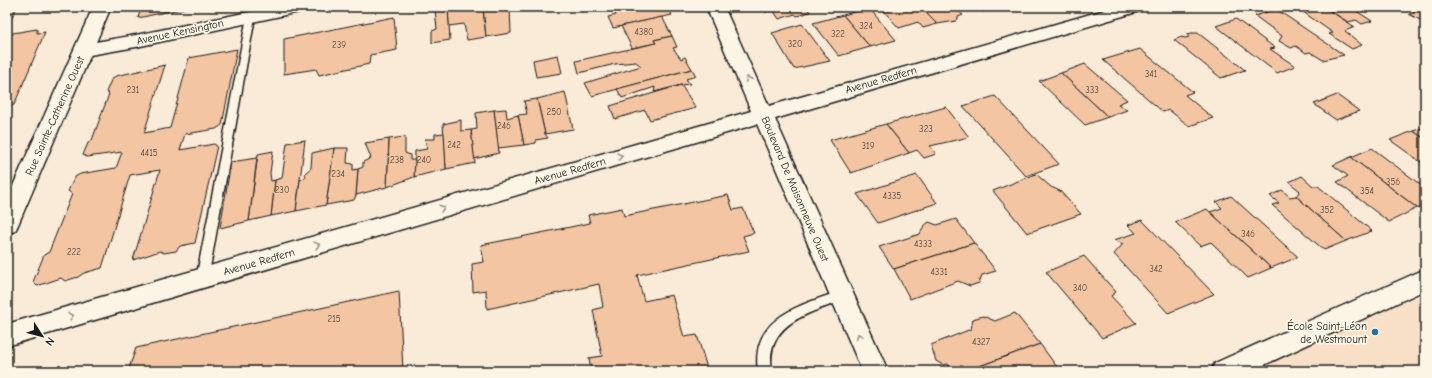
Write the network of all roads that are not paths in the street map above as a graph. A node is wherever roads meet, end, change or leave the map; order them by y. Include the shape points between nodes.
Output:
1 (102, 7) edge
2 (299, 7) edge
3 (715, 7) edge
4 (1134, 7) edge
5 (262, 13) edge
6 (84, 50) junction
7 (764, 114) junction
8 (13, 200) edge
9 (7, 225) edge
10 (202, 279) junction
11 (1425, 279) edge
12 (841, 296) junction
13 (7, 335) edge
14 (765, 371) edge
15 (875, 371) edge
16 (1224, 371) edge

1 - 6 street, Rue Sainte-Catherine Ouest
2 - 5 street, Avenue Kensington
7 -> 3 street, Boulevard De Maisonneuve Ouest
4 - 7 street, Avenue Redfern
5 - 6 street, Avenue Kensington
5 - 10 lane
6 - 8 street, Rue Sainte-Catherine Ouest
10 -> 7 street, Avenue Redfern
7 - 12 street, Boulevard De Maisonneuve Ouest
8 - 9 street, Rue Sainte-Catherine Ouest
13 -> 10 street, Avenue Redfern
11 - 16 street
12 - 14 lane via 796,313 773,330 764,351
15 -> 12 street, Boulevard De Maisonneuve Ouest

